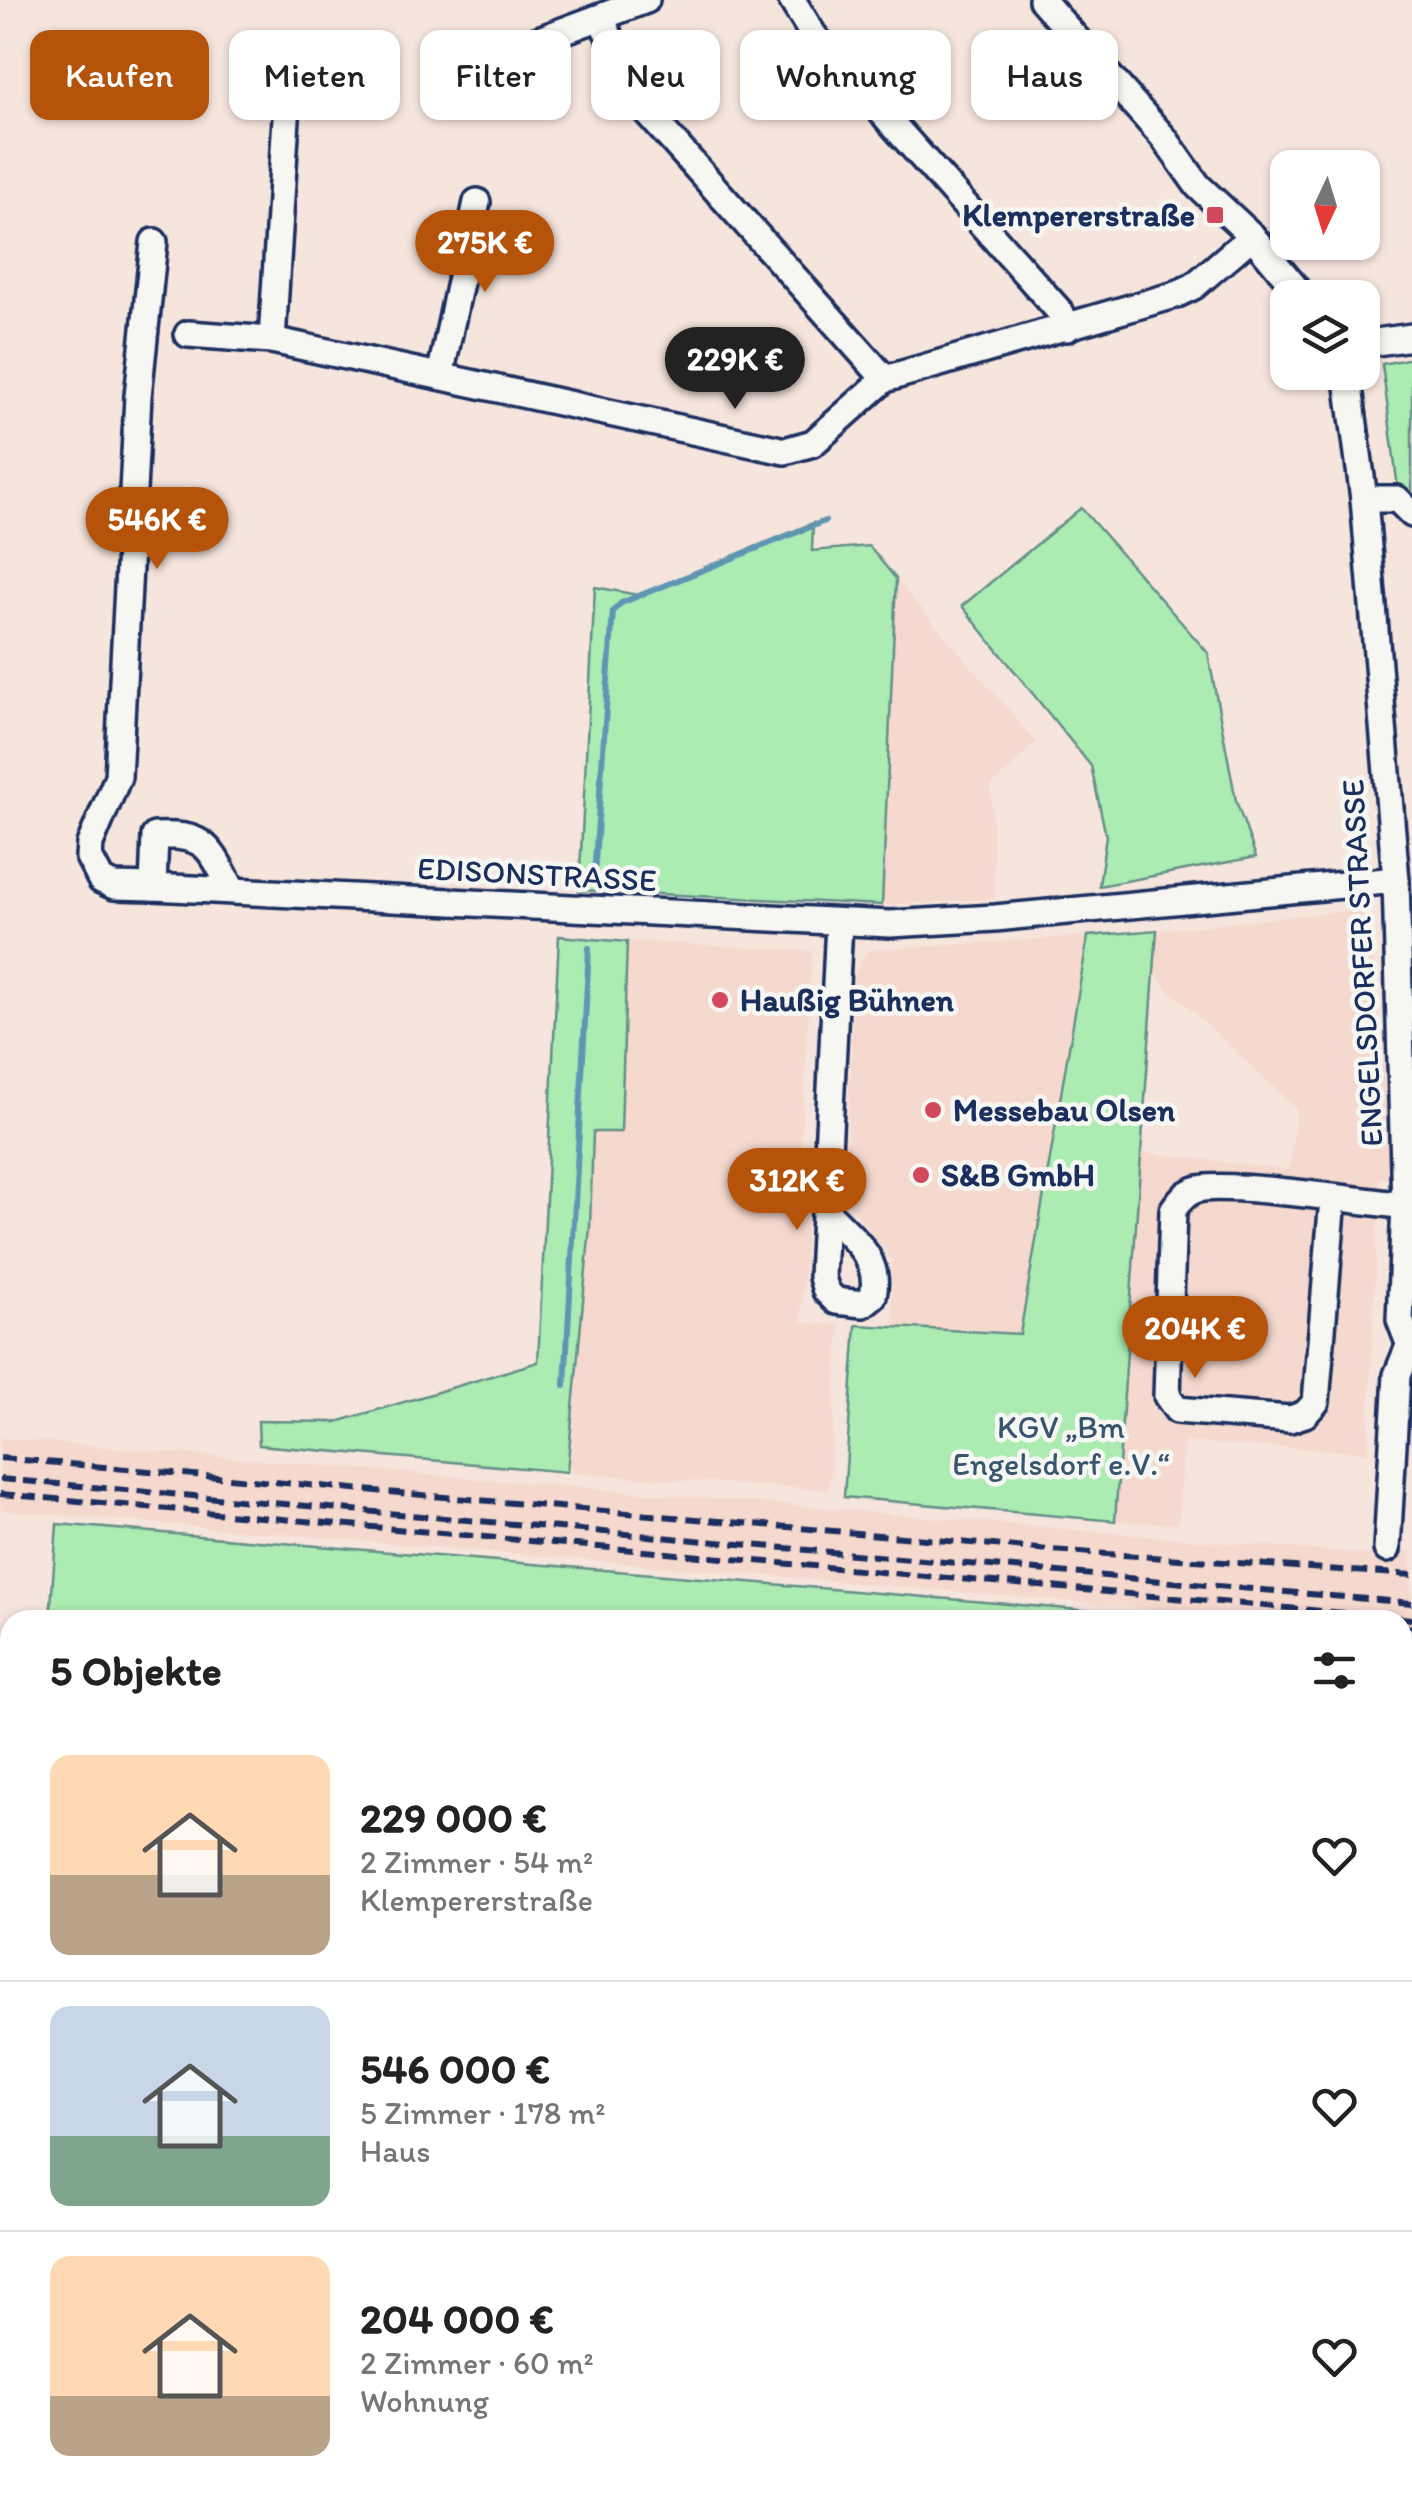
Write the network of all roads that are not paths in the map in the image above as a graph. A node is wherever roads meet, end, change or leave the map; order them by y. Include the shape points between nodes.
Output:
1 (646, 0) edge
2 (792, 0) edge
3 (1042, 0) edge
4 (601, 20) junction
5 (570, 30) edge
6 (286, 120) edge
7 (476, 202) dead end
8 (1252, 236) junction
9 (154, 242) dead end
10 (1289, 280) edge
11 (1067, 328) junction
12 (188, 334) dead end
13 (1412, 338) edge
14 (272, 340) junction
15 (1380, 342) edge
16 (440, 376) junction
17 (885, 379) junction
18 (1349, 390) edge
19 (1364, 499) junction
20 (1412, 514) edge
21 (1396, 880) junction
22 (153, 887) junction
23 (232, 891) junction
24 (839, 922) junction
25 (1333, 1198) junction
26 (1405, 1206) junction
27 (826, 1211) dead end
28 (1411, 1347) edge
29 (1387, 1549) dead end

1 - 4 street
2 - 11 street via 814,36 1061,313
3 - 8 street via 1164,138 1222,187
4 - 5 street
4 - 17 street via 645,110
6 - 14 street
7 - 16 street
8 - 10 street
8 - 11 street via 1194,286
9 - 22 street, EDISONSTRASSE via 138,396 118,777 88,857 101,880 114,886
11 - 17 street
12 - 14 street
13 - 15 street
14 - 16 street
16 - 17 street via 785,451 813,443
18 - 19 street, ENGELSDORFER STRASSE
19 - 20 street via 1397,499
19 - 21 street, ENGELSDORFER STRASSE
21 - 24 street, EDISONSTRASSE via 995,918
21 - 26 street, ENGELSDORFER STRASSE
22 - 23 street, EDISONSTRASSE
22 - 23 street via 155,836 186,834 208,848
23 - 24 street, EDISONSTRASSE
24 - 27 street
25 - 25 street via 1316,1402 1290,1420 1177,1410 1167,1396 1172,1210 1182,1196 1199,1188
25 - 26 street
26 - 28 street, ENGELSDORFER STRASSE via 1400,1320
28 - 29 street, ENGELSDORFER STRASSE via 1397,1375

